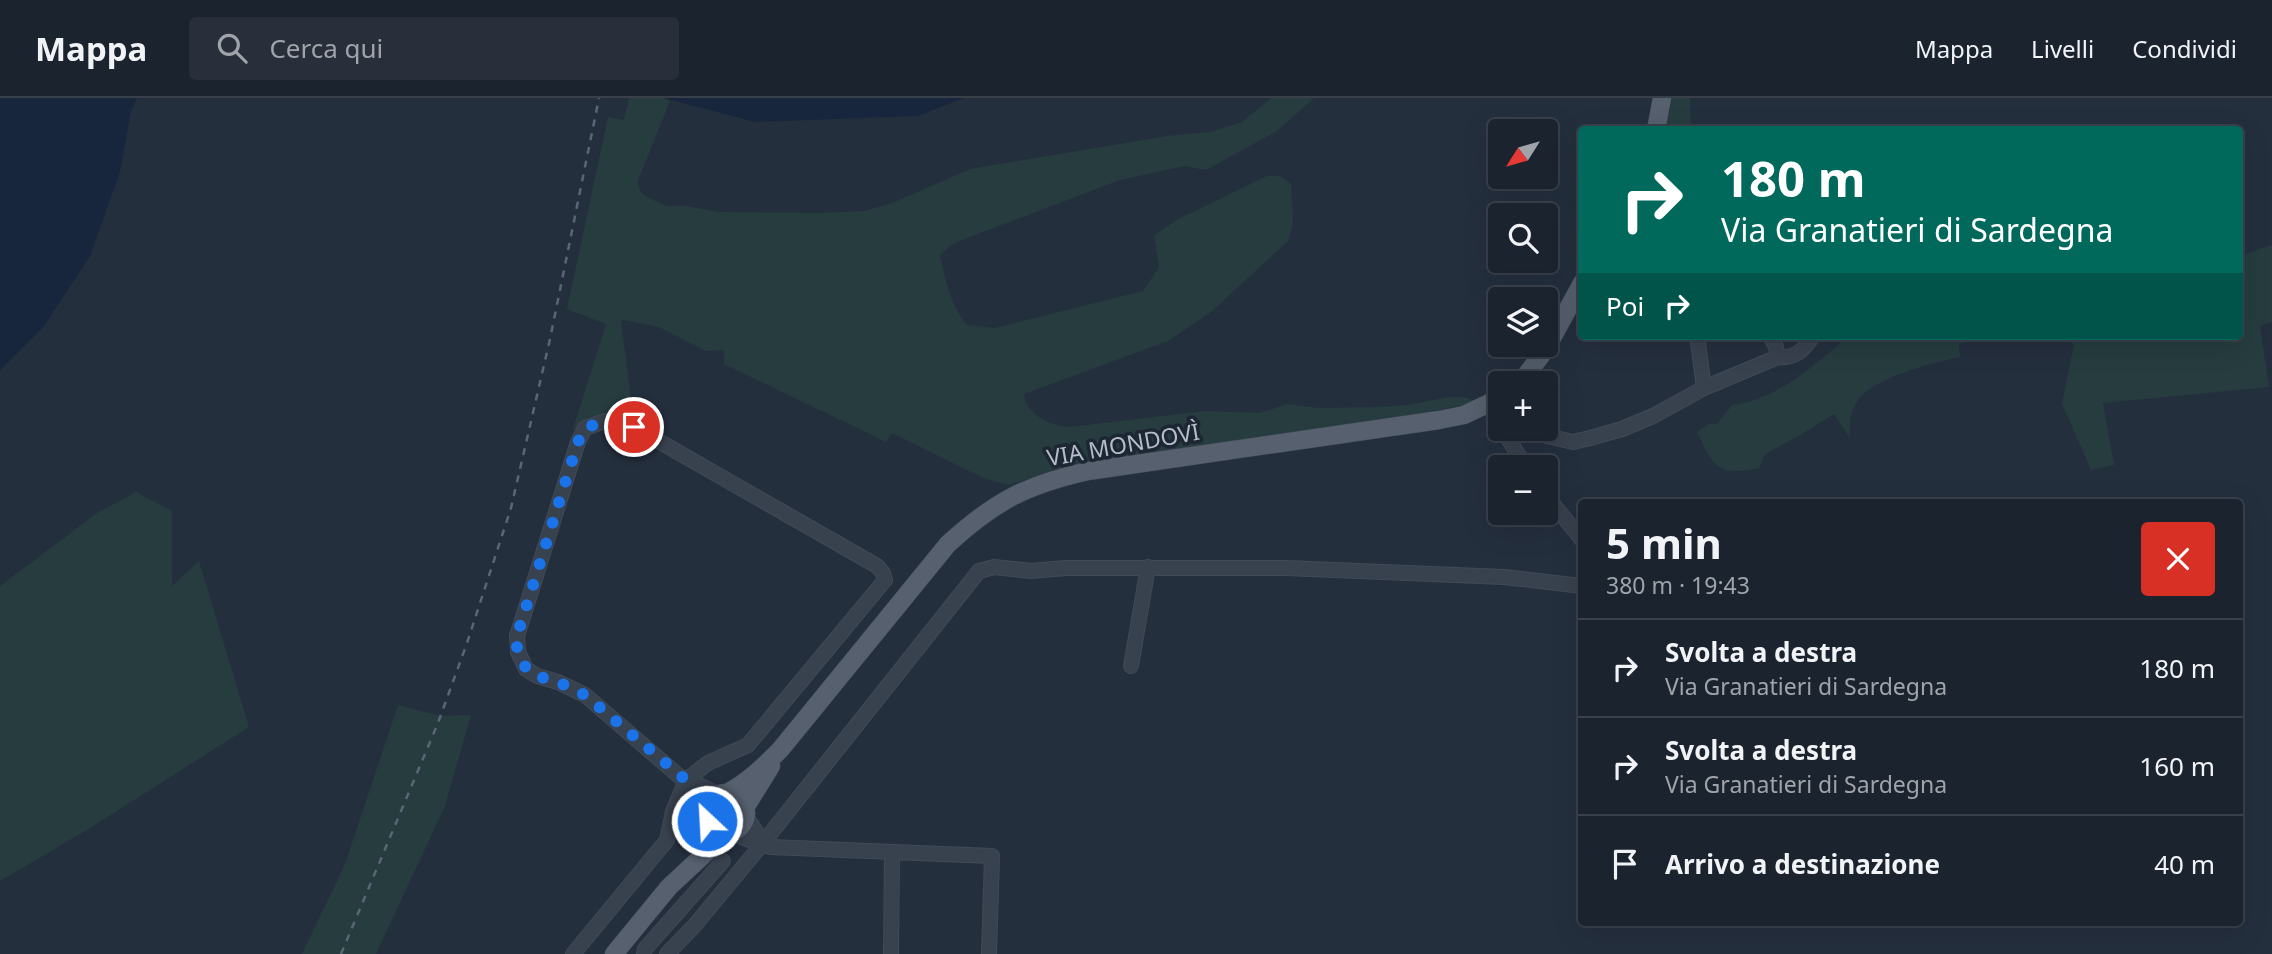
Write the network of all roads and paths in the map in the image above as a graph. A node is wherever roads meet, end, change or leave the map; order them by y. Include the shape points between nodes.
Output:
1 (1662, 98) edge
2 (1657, 126) edge
3 (1578, 290) edge
4 (1772, 340) edge
5 (1810, 340) edge
6 (1698, 342) dead end
7 (1778, 357) junction
8 (1529, 371) edge
9 (1704, 388) junction
10 (1488, 416) edge
11 (1558, 440) edge
12 (1558, 510) edge
13 (1578, 535) edge
14 (1148, 567) junction
15 (1578, 586) edge
16 (1131, 666) dead end
17 (780, 750) junction
18 (686, 780) junction
19 (722, 793) junction
20 (746, 812) junction
21 (706, 815) junction
22 (728, 833) junction
23 (763, 843) junction
24 (892, 852) junction
25 (723, 861) dead end
26 (669, 887) junction
27 (573, 954) edge
28 (614, 954) edge
29 (644, 954) edge
30 (667, 954) edge
31 (891, 954) edge
32 (989, 954) edge

1 - 2 main road
3 - 8 main road
4 - 7 street
5 - 7 street via 1801,352
6 - 9 street
7 - 9 street
9 - 11 street via 1643,420 1582,440
10 - 17 main road, VIA MONDOVÌ via 1464,415 1088,471 1028,487 974,520 948,544
12 - 13 street
14 - 15 street via 1429,573
14 - 16 street
14 - 23 street via 1031,571 986,567 979,571
17 - 19 main road, VIA MONDOVÌ via 758,772
17 - 20 main road, VIA MONDOVÌ
18 - 18 street via 708,763 748,745 885,580 877,566 680,453 634,427 605,421 585,428 578,442 517,636 517,652 526,668 585,695
18 - 19 street
18 - 21 street
18 - 27 street via 667,840
19 - 20 main road via 739,797
19 - 21 main road via 710,800
20 - 22 main road via 741,827
20 - 23 street
21 - 22 main road via 714,830
21 - 26 main road via 700,838
22 - 23 street
22 - 26 main road
23 - 24 street via 770,847
23 - 30 street
24 - 31 street
24 - 32 street via 992,856
25 - 29 street
26 - 28 main road

